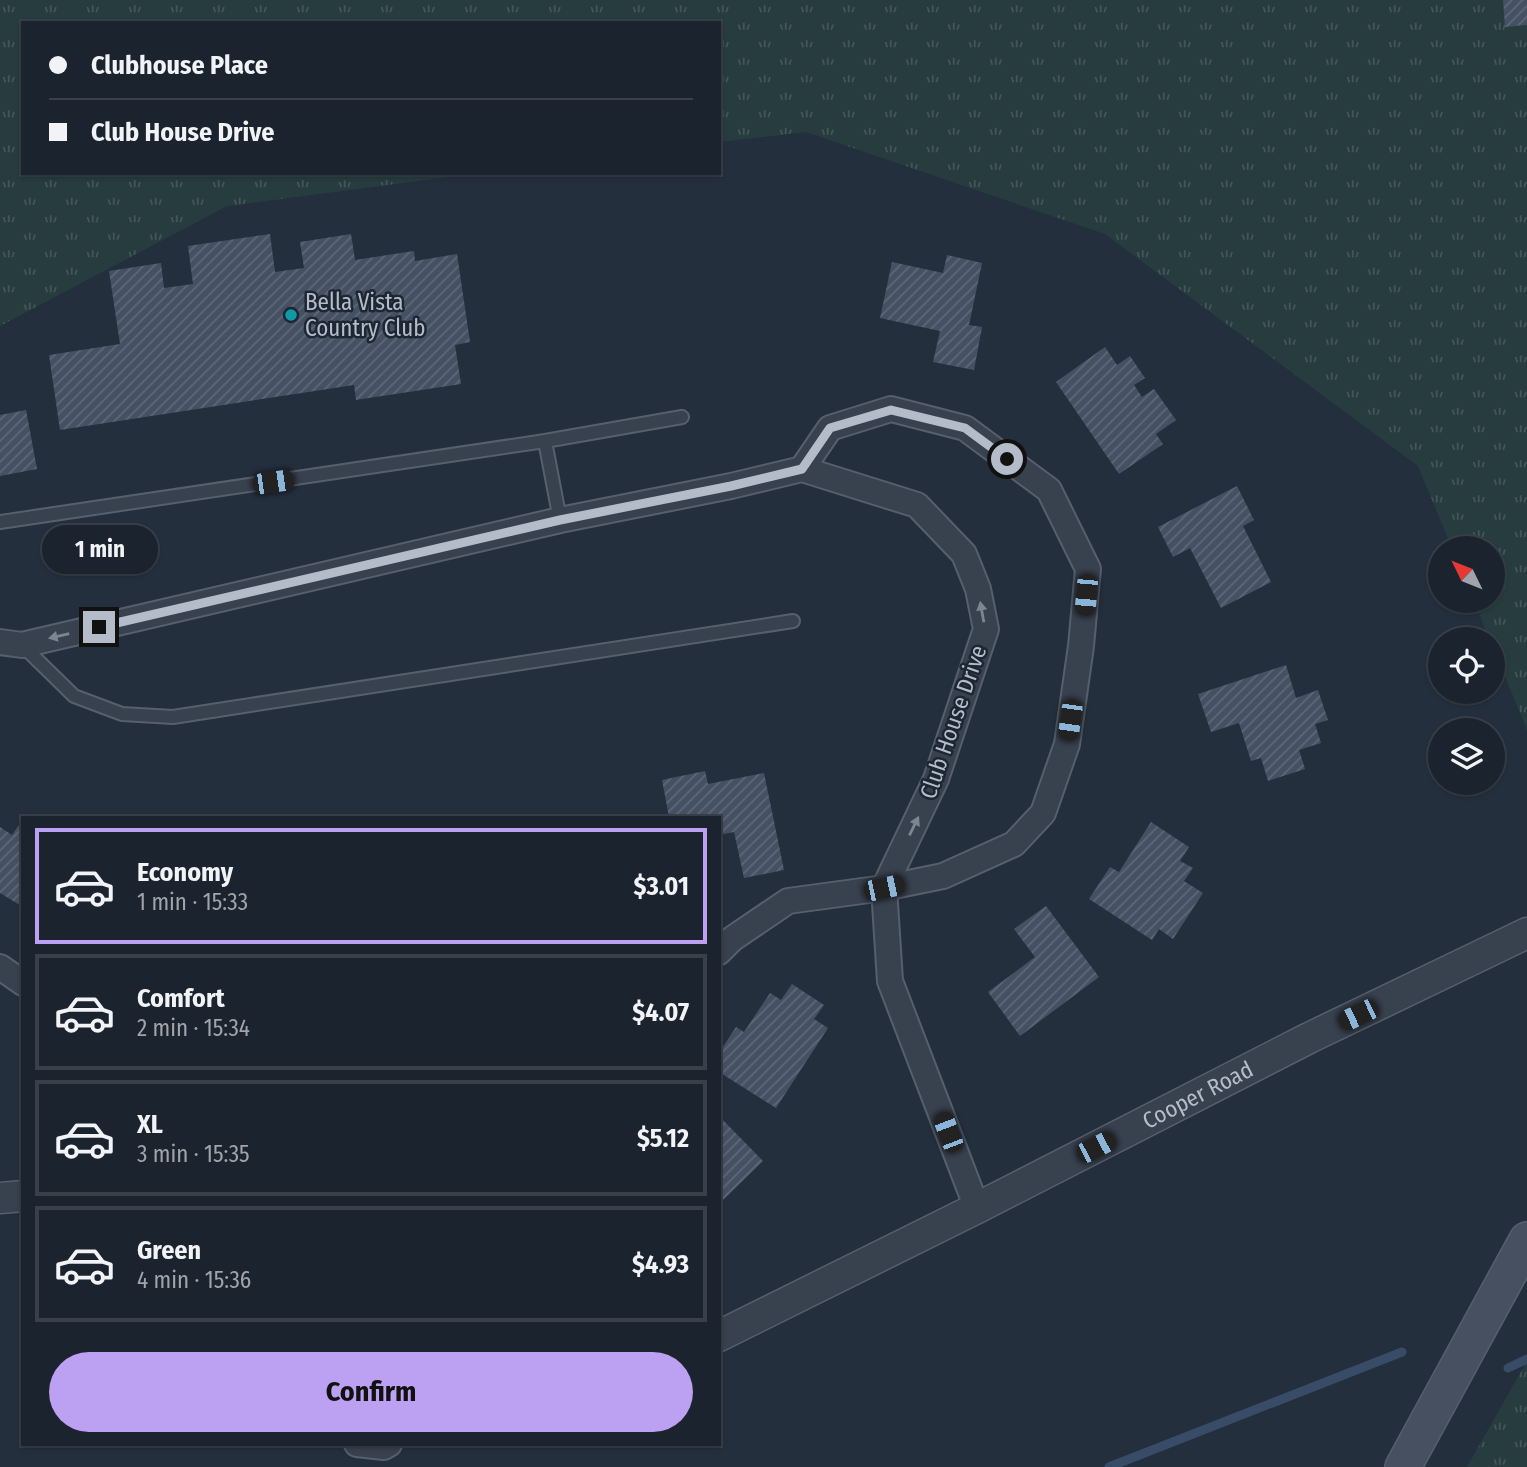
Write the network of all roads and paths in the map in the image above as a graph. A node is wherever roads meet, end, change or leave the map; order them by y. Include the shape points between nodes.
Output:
1 (682, 417) dead end
2 (545, 441) junction
3 (802, 469) junction
4 (560, 520) junction
5 (0, 522) edge
6 (793, 621) dead end
7 (11, 643) edge
8 (884, 888) junction
9 (1527, 933) edge
10 (721, 949) edge
11 (0, 967) edge
12 (21, 982) edge
13 (21, 1196) edge
14 (0, 1198) edge
15 (977, 1208) junction
16 (1527, 1240) edge
17 (721, 1335) edge
18 (1403, 1467) edge

1 - 2 lane
2 - 4 lane
2 - 5 lane
3 - 4 street
8 -> 3 street, Club House Drive via 936,779 985,629 978,589 964,554 917,505
3 - 8 street via 830,428 891,410 965,428 1049,490 1088,569 1067,744 1043,813 1014,844 943,876
4 -> 7 street
6 - 7 lane via 173,718 122,714 74,696
8 - 10 street via 788,901
8 - 15 street, Club House Drive via 890,981
9 - 15 street, Cooper Road via 1309,1038
11 - 12 street
13 - 14 street
15 - 17 street, Cooper Road
16 - 18 main road

